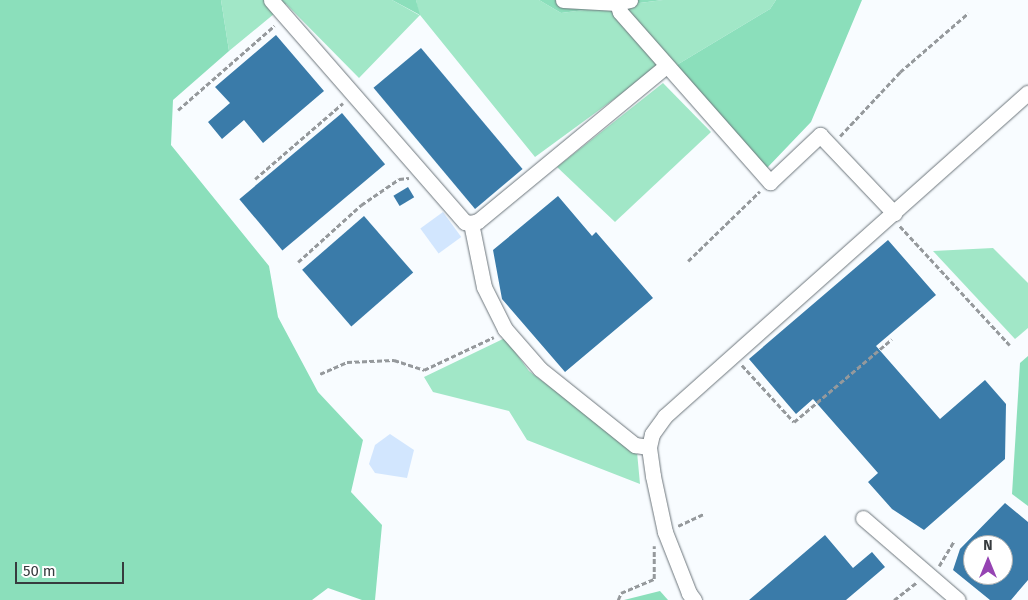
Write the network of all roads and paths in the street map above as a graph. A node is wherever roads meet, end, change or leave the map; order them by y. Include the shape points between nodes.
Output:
1 (271, 0) edge
2 (563, 0) edge
3 (623, 2) edge
4 (968, 13) dead end
5 (285, 17) junction
6 (666, 66) junction
7 (1028, 93) edge
8 (353, 94) junction
9 (178, 110) dead end
10 (831, 146) junction
11 (425, 174) junction
12 (255, 179) dead end
13 (770, 182) junction
14 (894, 213) junction
15 (471, 223) junction
16 (688, 261) dead end
17 (298, 262) dead end
18 (505, 329) junction
19 (892, 339) dead end
20 (1010, 345) dead end
21 (733, 355) junction
22 (320, 374) dead end
23 (649, 447) junction
24 (704, 514) dead end
25 (863, 518) dead end
26 (659, 535) junction
27 (618, 600) edge
28 (694, 600) edge
29 (958, 600) edge

1 - 5 street
2 - 3 street
3 - 6 street via 620,12
4 - 10 path via 900,72
5 - 8 street
5 - 9 path
6 - 13 street
6 - 15 street via 478,221
7 - 14 street
8 - 11 street
8 - 12 path
10 - 13 street via 820,135
10 - 14 street
11 - 15 street via 465,222
11 - 17 path via 399,179 362,204
13 - 16 path
14 - 20 path via 898,224
14 - 21 street
15 - 18 street via 484,287
18 - 22 path via 491,339 424,370 394,360 347,362
18 - 23 street via 540,369 635,445
19 - 21 path via 794,422
21 - 23 street via 665,416 652,434
23 - 26 street
24 - 26 path
25 - 29 street
26 - 27 path via 654,579 621,593
26 - 28 street

